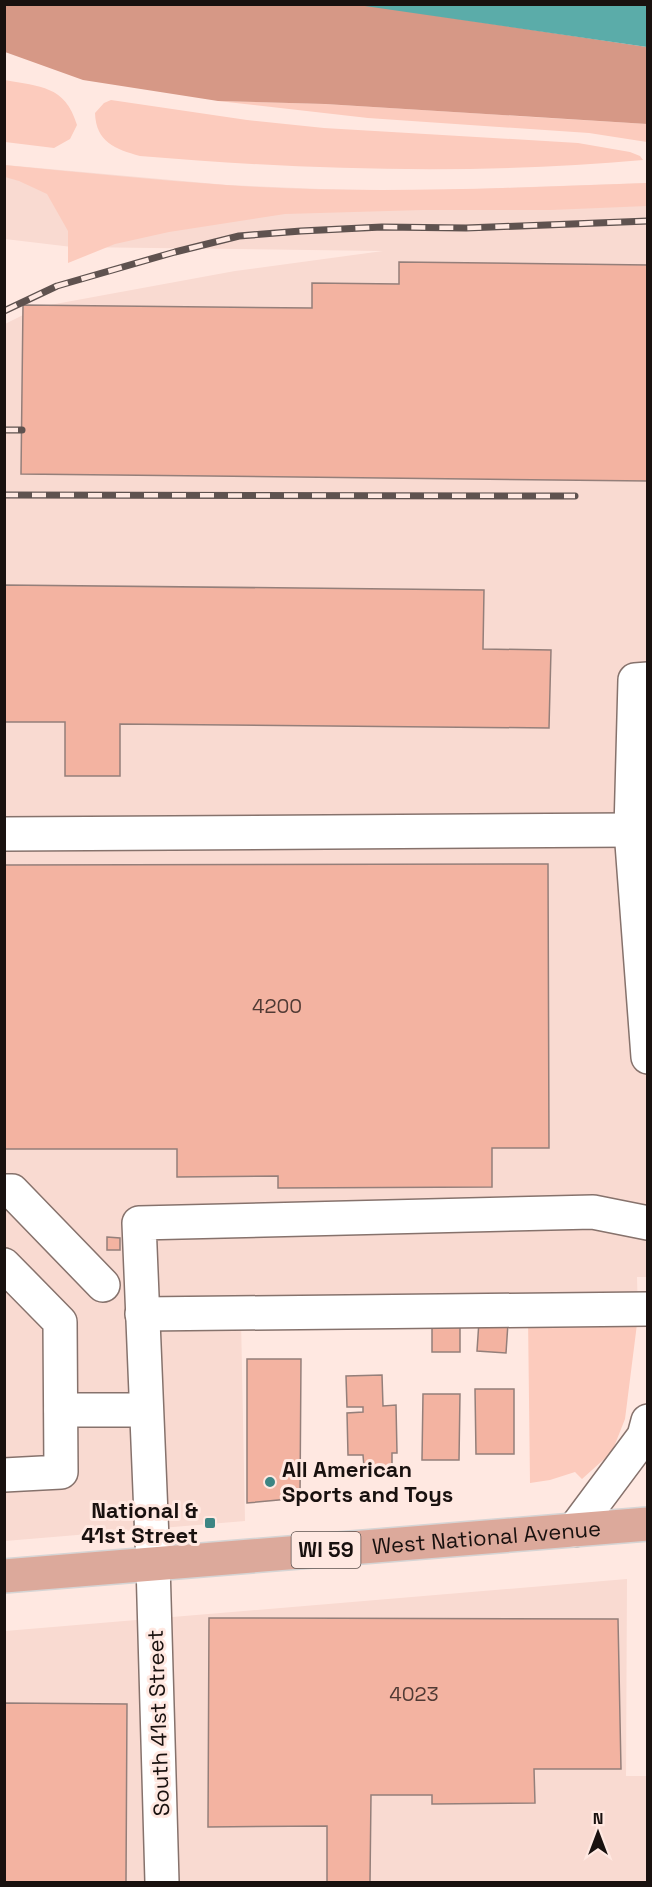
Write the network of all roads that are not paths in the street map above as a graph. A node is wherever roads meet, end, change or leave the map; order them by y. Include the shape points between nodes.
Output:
1 (648, 680) edge
2 (631, 830) junction
3 (4, 834) edge
4 (648, 1057) edge
5 (4, 1191) edge
6 (648, 1223) edge
7 (4, 1266) edge
8 (103, 1285) dead end
9 (648, 1309) edge
10 (142, 1314) junction
11 (61, 1400) junction
12 (146, 1400) junction
13 (648, 1421) edge
14 (4, 1475) edge
15 (648, 1524) edge
16 (574, 1530) junction
17 (153, 1564) junction
18 (4, 1576) edge
19 (162, 1882) edge

1 - 2 street via 634,680
2 - 3 street
2 - 4 street
5 - 8 street via 12,1191
6 - 10 street, South 41st Street via 593,1212 139,1224
7 - 11 street via 60,1322
9 - 10 street
10 - 12 street, South 41st Street
11 - 12 street
11 - 14 street via 61,1472
12 - 17 street, South 41st Street
13 - 16 street via 644,1436
15 - 16 main road, West National Avenue / WI 59
16 - 17 main road, West National Avenue / WI 59
17 - 18 main road, West National Avenue / WI 59
17 - 19 street, South 41st Street

